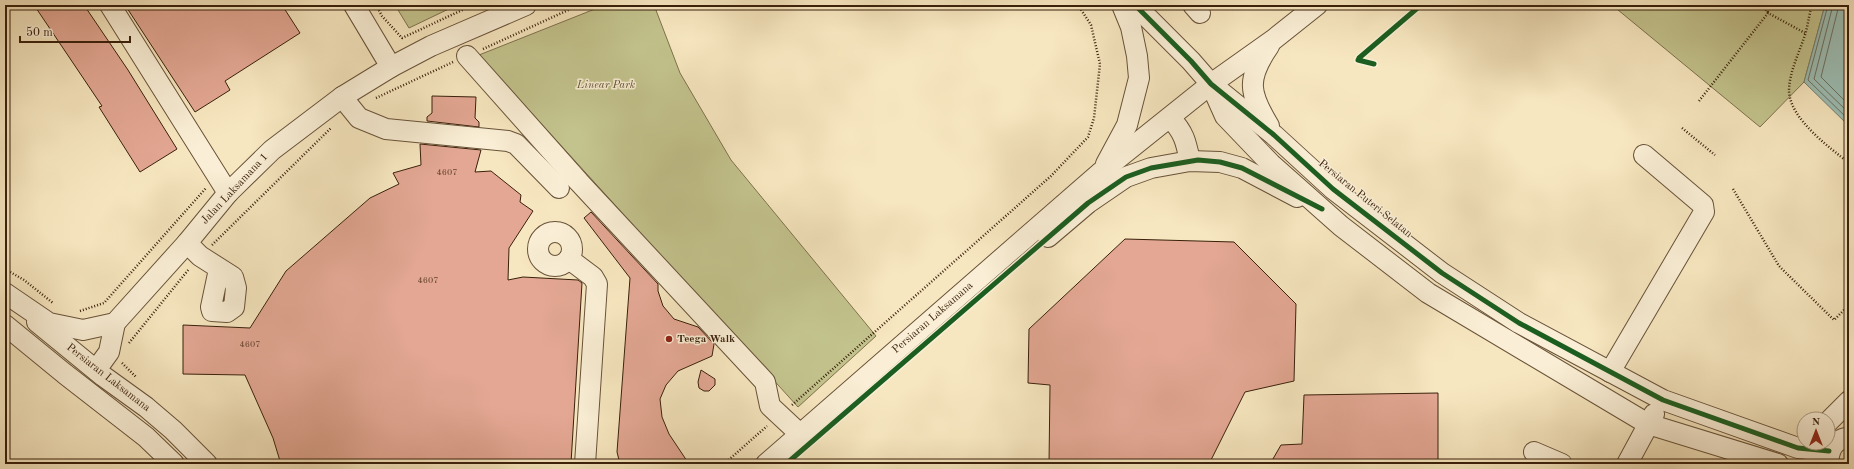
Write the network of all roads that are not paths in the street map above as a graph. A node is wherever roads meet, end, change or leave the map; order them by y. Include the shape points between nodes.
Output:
1 (110, 5) edge
2 (354, 5) edge
3 (526, 5) edge
4 (1122, 5) edge
5 (1135, 5) edge
6 (1317, 5) edge
7 (1273, 40) junction
8 (467, 56) dead end
9 (391, 67) junction
10 (1211, 84) junction
11 (342, 97) junction
12 (1170, 118) junction
13 (1274, 135) junction
14 (1644, 156) dead end
15 (1190, 161) junction
16 (1101, 172) junction
17 (559, 188) dead end
18 (228, 193) junction
19 (1322, 209) junction
20 (194, 249) junction
21 (569, 259) dead end
22 (219, 269) dead end
23 (5, 293) edge
24 (5, 297) edge
25 (115, 323) junction
26 (5, 325) edge
27 (96, 370) junction
28 (1610, 372) junction
29 (1663, 400) junction
30 (1849, 401) edge
31 (1836, 414) edge
32 (1648, 424) junction
33 (1740, 429) junction
34 (800, 434) junction
35 (1796, 436) edge
36 (1849, 437) edge
37 (1534, 452) dead end
38 (1829, 458) edge
39 (174, 464) edge
40 (207, 464) edge
41 (585, 464) edge
42 (766, 464) edge
43 (786, 464) edge
44 (1562, 464) edge
45 (1627, 464) edge
46 (1778, 464) edge

1 - 18 street
2 - 9 street
3 - 9 street, Jalan Laksamana 1 via 431,46
4 - 16 street via 1131,28 1139,78 1127,125
5 - 10 street, Persiaran Puteri Selatan
6 - 7 street
7 - 10 street, Persiaran Laksamana
7 - 13 street via 1258,62 1254,72 1253,89 1259,109
8 - 34 street via 579,182 765,382 770,406
9 - 11 street, Jalan Laksamana 1
10 - 12 street, Persiaran Laksamana
10 - 13 street, Persiaran Puteri Selatan
10 - 19 street, Persiaran Puteri Selatan via 1225,116 1271,164
11 - 17 street via 359,118 386,130 508,141 516,144
11 - 18 street, Jalan Laksamana 1 via 272,150
12 - 15 street via 1185,137
12 - 16 street, Persiaran Laksamana
13 - 28 street, Persiaran Puteri Selatan via 1333,189 1442,273 1519,323
14 - 28 street via 1703,205 1704,212
15 - 19 street via 1220,162 1242,168
15 - 43 street via 1151,168 1126,177 1088,203
16 - 34 street, Persiaran Laksamana
18 - 20 street, Jalan Laksamana 1
19 - 32 street, Persiaran Puteri Selatan via 1428,293
20 - 22 street
20 - 25 street, Jalan Laksamana 1
21 - 41 street via 593,277 597,284
23 - 25 street via 49,322 83,330
24 - 27 street, Persiaran Laksamana
25 - 27 street via 109,352
26 - 39 street via 146,437
27 - 40 street, Persiaran Laksamana via 146,407
28 - 29 street, Persiaran Puteri Selatan
29 - 32 street
29 - 33 street, Persiaran Puteri Selatan
30 - 31 street
32 - 45 street
32 - 46 street, Persiaran Puteri Selatan
33 - 35 street via 1777,436
33 - 38 street
34 - 42 street, Persiaran Laksamana
36 - 38 street via 1835,442
37 - 44 street

